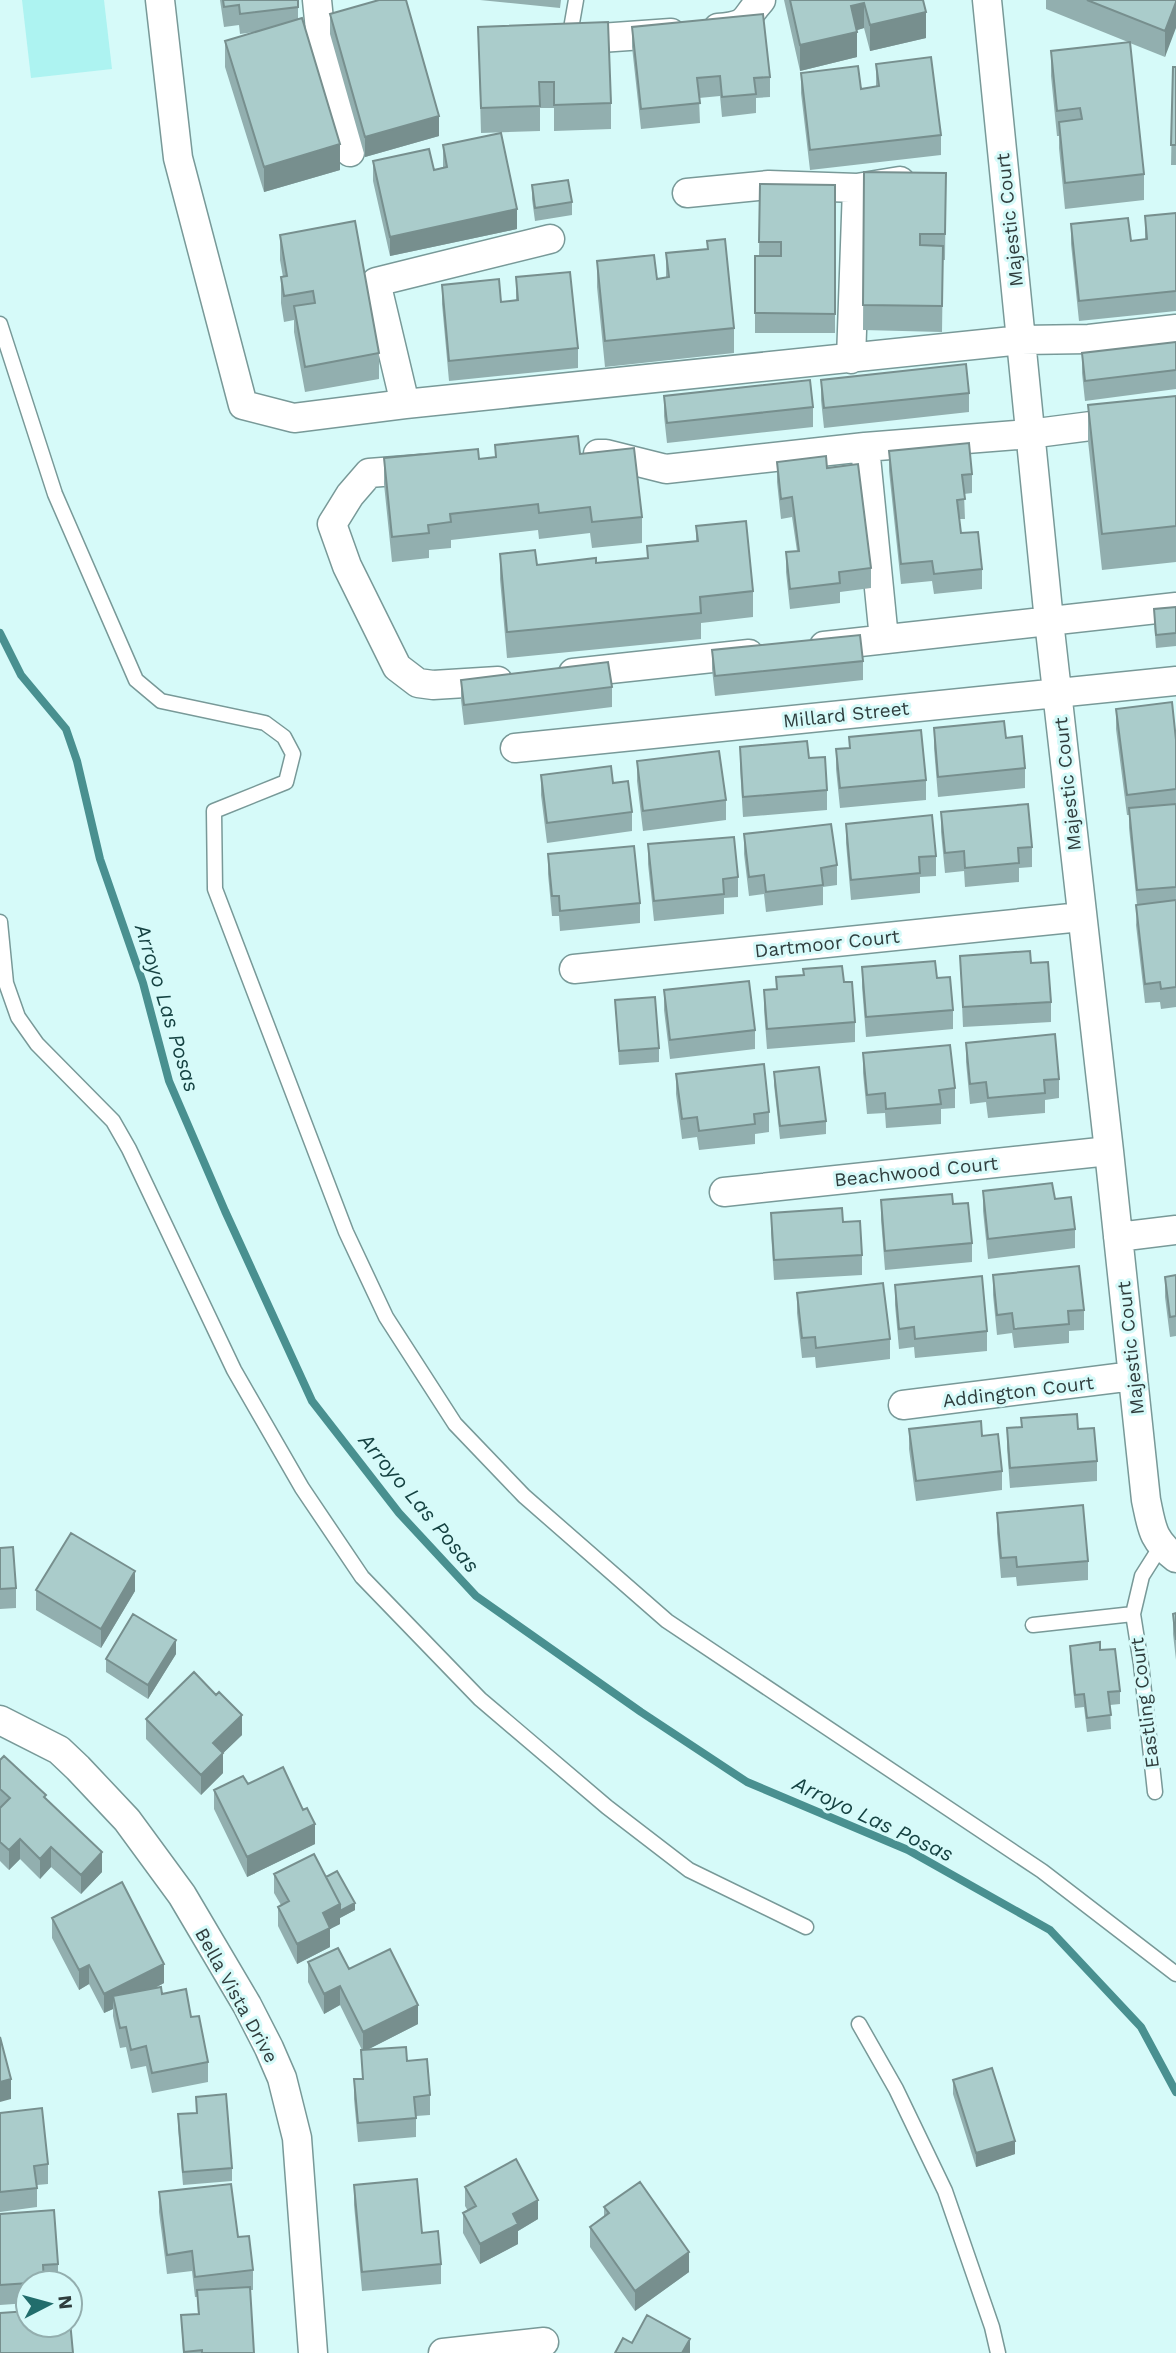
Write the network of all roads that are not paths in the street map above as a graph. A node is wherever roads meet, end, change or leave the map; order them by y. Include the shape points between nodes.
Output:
1 (160, 0) edge
2 (317, 0) edge
3 (576, 0) edge
4 (761, 0) edge
5 (987, 0) edge
6 (557, 40) joint
7 (350, 152) dead end
8 (920, 177) edge
9 (857, 188) junction
10 (687, 193) dead end
11 (551, 239) dead end
12 (0, 324) edge
13 (1176, 329) edge
14 (1021, 340) junction
15 (851, 359) junction
16 (405, 404) junction
17 (1176, 415) edge
18 (1030, 434) junction
19 (864, 447) junction
20 (578, 456) edge
21 (453, 466) edge
22 (1176, 607) edge
23 (1049, 621) junction
24 (884, 639) junction
25 (1176, 681) edge
26 (1057, 693) junction
27 (515, 748) dead end
28 (1081, 917) junction
29 (0, 922) edge
30 (574, 969) dead end
31 (1109, 1151) junction
32 (723, 1192) dead end
33 (1176, 1230) edge
34 (1118, 1237) junction
35 (1133, 1376) junction
36 (903, 1405) dead end
37 (1168, 1552) edge
38 (1133, 1614) junction
39 (1033, 1625) dead end
40 (0, 1720) edge
41 (1155, 1792) dead end
42 (806, 1927) dead end
43 (1176, 1974) edge
44 (859, 2024) dead end
45 (544, 2342) dead end
46 (313, 2353) edge
47 (443, 2353) edge
48 (998, 2353) edge

1 - 16 street via 178,158 243,405 293,418
2 - 7 street via 322,50
3 - 6 lane
4 - 6 street via 740,26
5 - 14 street, Majestic Court
8 - 9 street
9 - 10 street via 769,185
9 - 15 street
11 - 16 street via 376,282
12 - 43 lane via 55,494 136,680 160,701 265,723 284,737 293,754 286,782 214,811 215,889 346,1232 386,1317 455,1424 524,1496 667,1621 1042,1871
13 - 14 street via 1089,339
14 - 15 street
14 - 18 street, Majestic Court
15 - 16 street
17 - 18 street
18 - 19 street
18 - 23 street, Majestic Court
19 - 20 street via 666,469 606,454
19 - 24 street
21 - 24 street via 369,473 332,524 347,566 397,667 418,683 468,685
22 - 23 street
23 - 24 street
23 - 26 street, Majestic Court
25 - 26 street, Millard Street
26 - 27 street, Millard Street
26 - 28 street, Majestic Court
28 - 30 street, Dartmoor Court
28 - 31 street, Majestic Court
29 - 42 lane via 6,983 18,1017 37,1044 113,1121 234,1370 302,1488 362,1577 480,1699 607,1807 689,1870
31 - 32 street, Beachwood Court
31 - 34 street, Majestic Court
33 - 34 street
34 - 35 street, Majestic Court
35 - 36 street, Addington Court
35 - 37 street, Majestic Court via 1146,1500 1153,1535
37 - 38 lane via 1142,1576
38 - 39 lane
38 - 41 lane, Eastling Court
40 - 46 street, Bella Vista Drive via 59,1750 127,1820 182,1895 269,2048 282,2078 296,2138
44 - 48 lane via 945,2191
45 - 47 street

